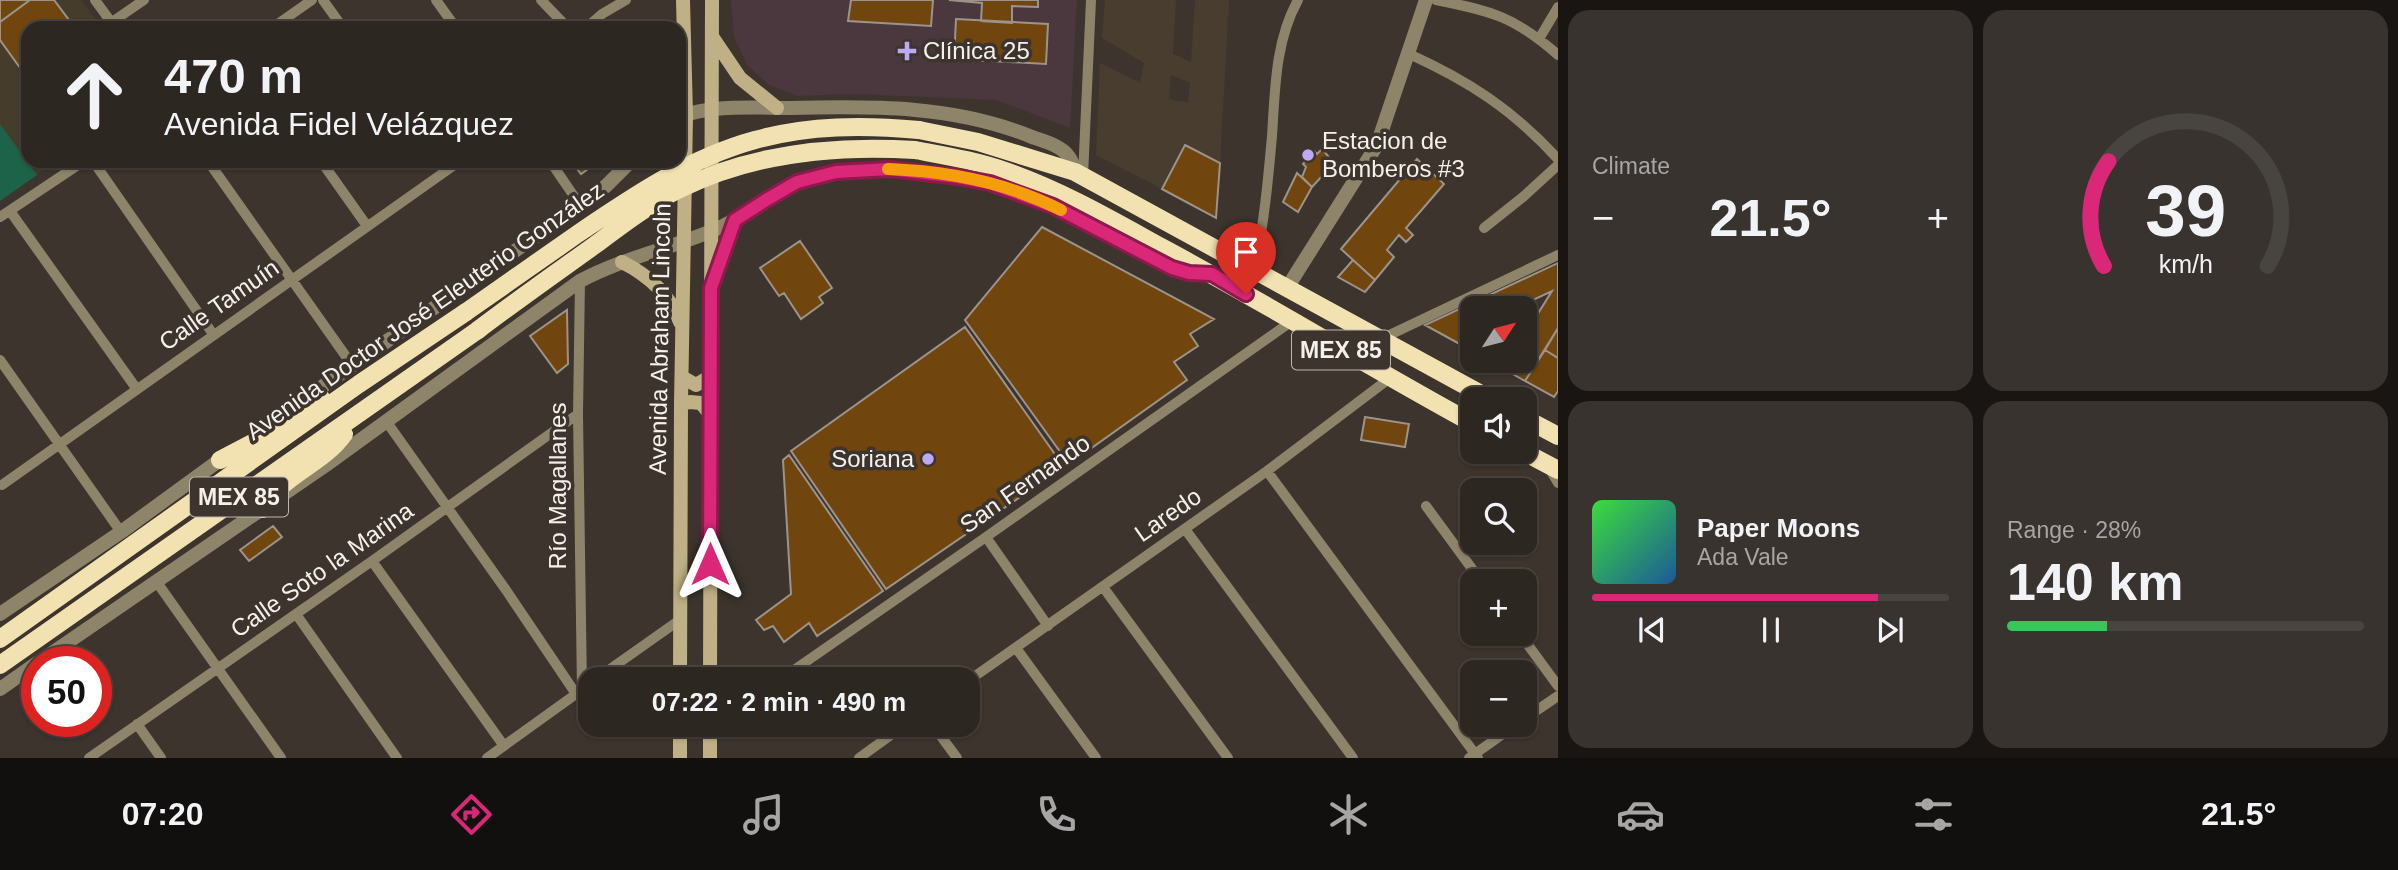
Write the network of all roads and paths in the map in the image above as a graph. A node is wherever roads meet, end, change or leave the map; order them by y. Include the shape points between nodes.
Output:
1 (95, 0) edge
2 (144, 0) edge
3 (312, 0) edge
4 (323, 0) edge
5 (436, 0) edge
6 (541, 0) edge
7 (626, 0) edge
8 (683, 0) edge
9 (712, 0) edge
10 (1091, 0) edge
11 (1298, 0) edge
12 (1426, 0) edge
13 (1436, 0) edge
14 (1558, 7) edge
15 (111, 21) edge
16 (119, 21) edge
17 (282, 21) edge
18 (338, 21) edge
19 (451, 21) edge
20 (561, 21) edge
21 (594, 21) edge
22 (683, 21) edge
23 (713, 37) junction
24 (1539, 39) junction
25 (1407, 52) junction
26 (1558, 55) edge
27 (777, 108) junction
28 (712, 110) junction
29 (686, 115) edge
30 (1558, 159) edge
31 (1558, 165) edge
32 (686, 167) edge
33 (74, 168) edge
34 (98, 168) edge
35 (213, 168) edge
36 (326, 168) edge
37 (443, 168) edge
38 (450, 168) edge
39 (555, 168) edge
40 (624, 168) edge
41 (682, 168) edge
42 (685, 168) edge
43 (445, 171) junction
44 (1079, 174) junction
45 (580, 205) junction
46 (5, 214) edge
47 (735, 220) junction
48 (367, 226) junction
49 (1484, 228) dead end
50 (712, 231) junction
51 (683, 240) junction
52 (1558, 255) edge
53 (622, 262) junction
54 (1254, 270) junction
55 (1212, 274) junction
56 (292, 280) junction
57 (580, 281) junction
58 (711, 288) junction
59 (1287, 288) junction
60 (1292, 321) junction
61 (683, 330) junction
62 (213, 334) junction
63 (1381, 339) junction
64 (0, 360) edge
65 (352, 365) junction
66 (711, 376) junction
67 (682, 377) junction
68 (1390, 378) junction
69 (359, 384) junction
70 (1468, 387) edge
71 (136, 388) junction
72 (681, 404) junction
73 (578, 414) junction
74 (710, 414) junction
75 (1460, 416) edge
76 (351, 421) junction
77 (386, 421) junction
78 (1537, 425) edge
79 (1558, 436) edge
80 (59, 443) junction
81 (220, 460) junction
82 (1552, 467) edge
83 (1267, 471) junction
84 (1558, 483) edge
85 (2, 485) dead end
86 (1426, 506) dead end
87 (447, 508) junction
88 (263, 509) junction
89 (1185, 528) junction
90 (121, 532) junction
91 (986, 537) junction
92 (372, 561) junction
93 (1472, 569) edge
94 (156, 581) junction
95 (1103, 587) junction
96 (0, 614) edge
97 (296, 614) junction
98 (681, 619) junction
99 (1048, 626) junction
100 (0, 639) edge
101 (61, 646) edge
102 (1529, 646) edge
103 (1016, 648) junction
104 (0, 666) edge
105 (583, 667) edge
106 (613, 667) edge
107 (680, 667) edge
108 (710, 667) edge
109 (798, 667) edge
110 (217, 669) junction
111 (980, 673) edge
112 (21, 674) edge
113 (578, 683) edge
114 (1558, 685) edge
115 (0, 689) edge
116 (578, 693) edge
117 (1558, 696) edge
118 (1537, 710) edge
119 (137, 724) junction
120 (678, 737) edge
121 (711, 737) edge
122 (888, 737) edge
123 (942, 737) edge
124 (1500, 737) edge
125 (504, 746) junction
126 (676, 755) edge
127 (1474, 757) edge
128 (89, 758) edge
129 (161, 758) edge
130 (281, 758) edge
131 (397, 758) edge
132 (487, 758) edge
133 (710, 758) edge
134 (859, 758) edge
135 (957, 758) edge
136 (1096, 758) edge
137 (1227, 758) edge
138 (1353, 758) edge

1 - 15 street
2 - 16 street
3 - 17 street
4 - 18 street
5 - 19 street
6 - 20 street
7 - 21 street
8 - 22 main road, Avenida Abraham Lincoln
9 - 23 main road
10 - 44 street
11 - 54 street via 1282,40 1264,228
12 - 25 street
13 - 24 street via 1483,9 1517,23
14 - 24 street
23 - 27 main road via 733,69
23 - 28 main road
24 - 26 street
25 - 30 street via 1508,110
25 - 59 street via 1377,145
27 - 28 street
27 - 44 street via 869,106 973,117 1052,144 1069,157
28 - 29 street
28 - 50 main road
31 - 49 street
32 - 44 highway, Avenida Doctor José Eleuterio González / MEX 85, bridge via 757,139 823,128 885,127 978,142
33 - 46 street
34 - 62 street
35 - 56 street
36 - 48 street
37 - 43 street
38 - 43 street, Calle Tamuín
39 - 45 street
40 - 45 street
41 - 51 main road, Avenida Abraham Lincoln
42 - 69 highway, Avenida Doctor José Eleuterio González / MEX 85, bridge via 634,196
43 - 48 street, Calle Tamuín
44 - 54 highway, MEX 85
45 - 65 street
46 - 71 street
47 - 50 street
47 - 55 street via 781,190 817,176 869,169 920,171 990,183 1027,195 1172,268
47 - 58 main road
48 - 56 street, Calle Tamuín
50 - 51 street
50 - 58 main road
51 - 53 street
51 - 61 main road, Avenida Abraham Lincoln
52 - 63 street
53 - 57 street
53 - 61 main road via 660,290
54 - 59 highway, MEX 85
55 - 60 highway, MEX 85
55 - 76 highway, Avenida Doctor José Eleuterio González / MEX 85, bridge via 1095,211 986,164 915,150 865,147 805,153 699,180 643,210
56 - 62 street, Calle Tamuín
56 - 65 street
57 - 73 street, Río Magallanes
57 - 77 street
58 - 66 main road
59 - 63 highway, MEX 85
60 - 68 highway, MEX 85
60 - 91 street, San Fernando
61 - 67 main road, Avenida Abraham Lincoln
62 - 71 street, Calle Tamuín
63 - 70 highway, MEX 85
64 - 80 street
65 - 81 street
66 - 67 main road via 696,385
66 - 74 main road
67 - 72 main road, Avenida Abraham Lincoln
68 - 75 highway, MEX 85
68 - 83 street, Laredo
69 - 81 highway via 340,387
69 - 100 highway, Avenida Doctor José Eleuterio González / MEX 85
71 - 80 street, Calle Tamuín
72 - 74 main road via 701,403
72 - 98 main road, Avenida Abraham Lincoln
73 - 87 street, Calle Soto la Marina
73 - 105 street, Río Magallanes
74 - 108 main road
76 - 88 highway via 338,442 275,491
76 - 104 highway, Avenida Doctor José Eleuterio González / MEX 85
77 - 87 street
77 - 88 street
78 - 79 highway
80 - 85 street, Calle Tamuín
80 - 90 street
81 - 90 street
82 - 84 street
83 - 89 street, Laredo
83 - 127 street
86 - 93 street
87 - 92 street, Calle Soto la Marina
87 - 113 street
88 - 94 street
89 - 95 street, Laredo
89 - 138 street
90 - 96 street
91 - 99 street
91 - 109 street, San Fernando
92 - 97 street, Calle Soto la Marina
92 - 125 street
94 - 101 street
94 - 110 street
95 - 99 street, Laredo
95 - 137 street
97 - 110 street, Calle Soto la Marina
97 - 131 street
98 - 106 street
98 - 107 main road, Avenida Abraham Lincoln
99 - 103 street, Laredo
102 - 114 street
103 - 111 street, Laredo
103 - 136 street
110 - 119 street, Calle Soto la Marina
110 - 130 street
112 - 115 street
116 - 125 street
117 - 118 street
119 - 128 street, Calle Soto la Marina
119 - 129 street
120 - 126 main road
121 - 133 main road
122 - 134 street
123 - 135 street
124 - 127 street
125 - 132 street

